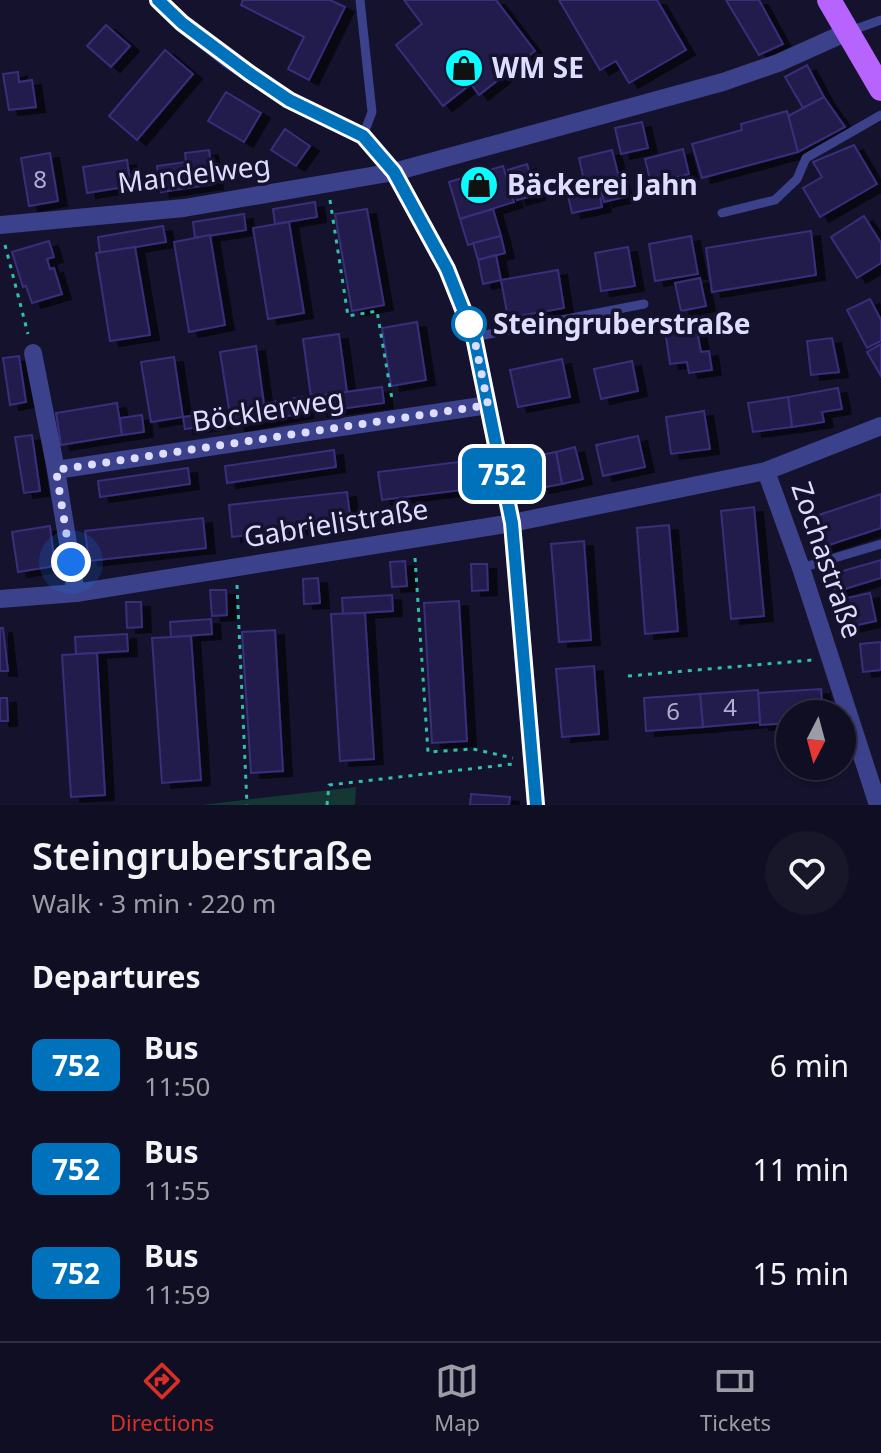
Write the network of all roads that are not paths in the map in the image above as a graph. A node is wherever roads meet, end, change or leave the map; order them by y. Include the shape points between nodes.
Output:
1 (158, 0) edge
2 (360, 0) edge
3 (829, 0) edge
4 (881, 20) edge
5 (847, 32) junction
6 (881, 89) edge
7 (881, 115) edge
8 (363, 136) junction
9 (394, 172) junction
10 (722, 213) dead end
11 (0, 225) edge
12 (644, 304) dead end
13 (474, 337) junction
14 (33, 353) road end
15 (488, 405) junction
16 (881, 426) edge
17 (56, 470) junction
18 (766, 471) junction
19 (512, 523) junction
20 (881, 544) edge
21 (801, 568) junction
22 (76, 593) junction
23 (0, 599) edge
24 (536, 805) edge
25 (878, 805) edge

1 - 8 street via 289,100
2 - 8 lane via 372,112
3 - 5 main road
4 - 5 lane
5 - 6 main road
5 - 9 street, Mandelweg via 723,82
7 - 10 lane via 806,158 797,179 775,200
8 - 9 street
9 - 11 street, Mandelweg via 184,208
9 - 13 street via 447,269
12 - 13 lane
13 - 15 street
14 - 17 street
15 - 17 street, Böcklerweg
15 - 19 street
16 - 18 street, Gabrielistraße
17 - 22 street
18 - 19 street, Gabrielistraße
18 - 21 street, Zochastraße
19 - 22 street, Gabrielistraße
19 - 24 street
20 - 21 lane
21 - 25 street, Zochastraße
22 - 23 street, Gabrielistraße

